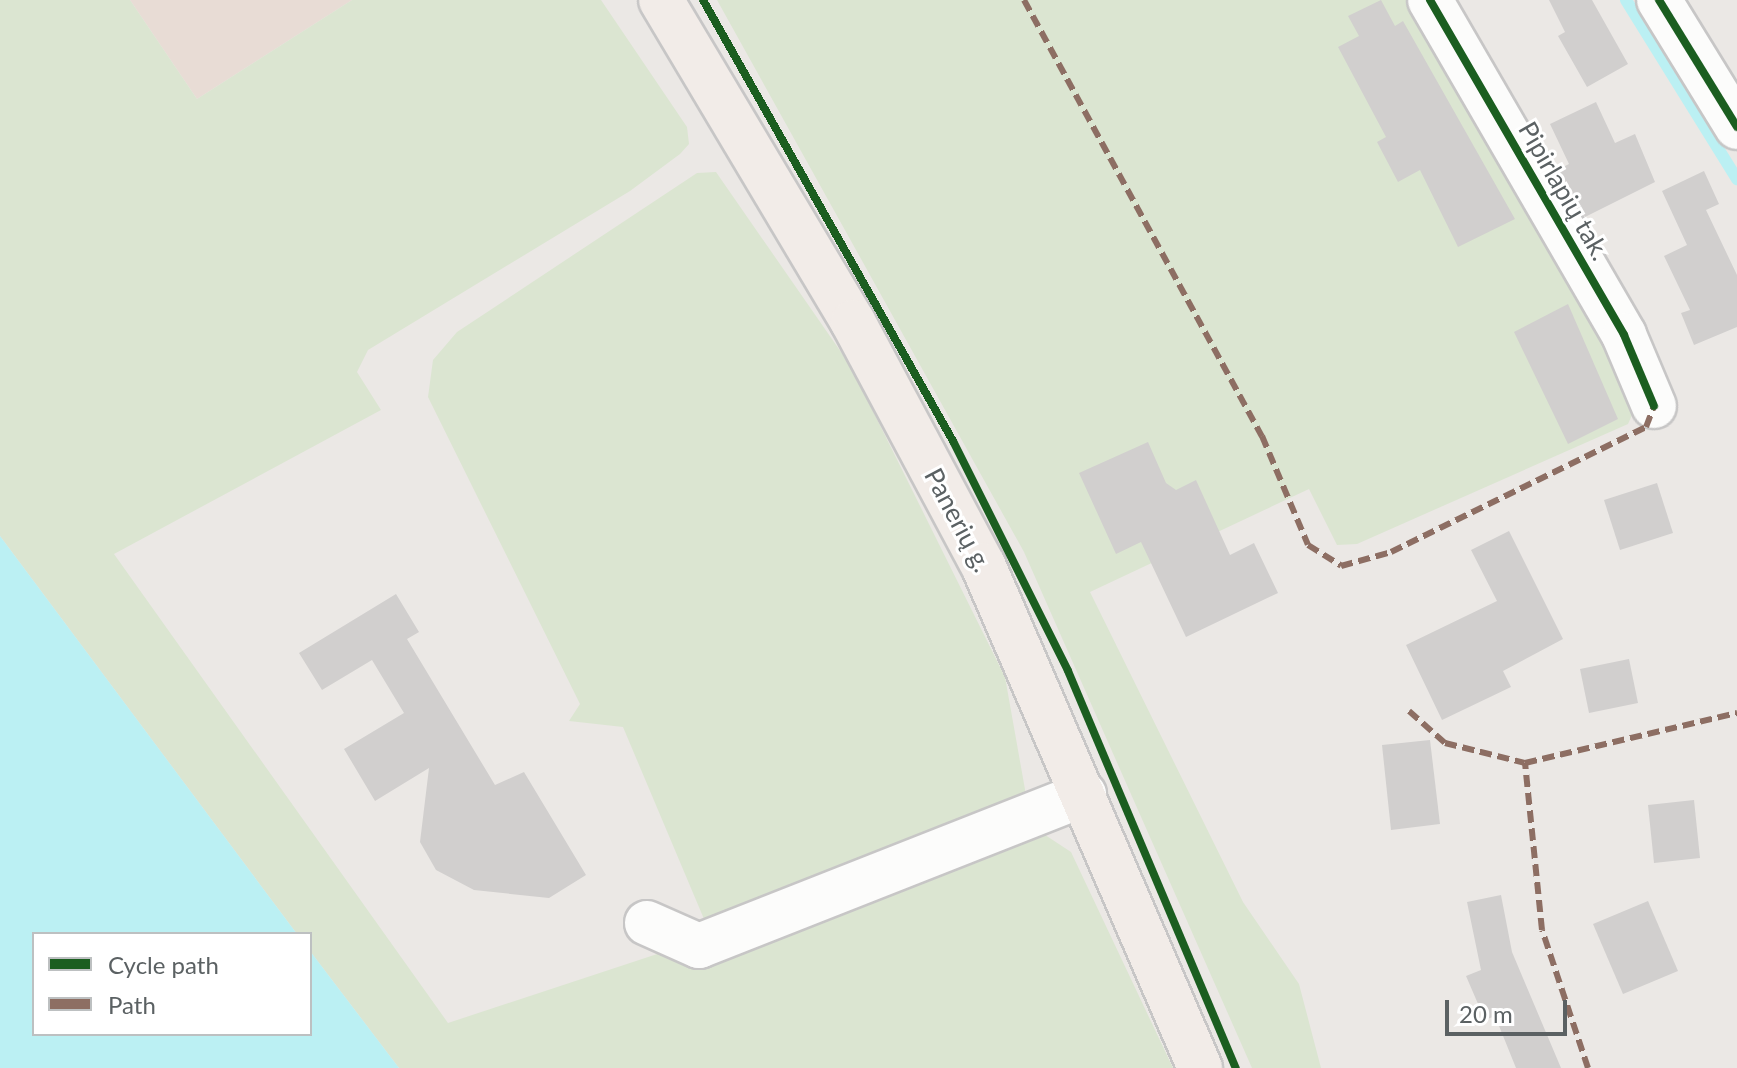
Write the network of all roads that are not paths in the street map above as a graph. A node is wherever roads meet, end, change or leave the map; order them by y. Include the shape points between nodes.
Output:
1 (661, 0) edge
2 (1430, 0) edge
3 (1659, 0) edge
4 (1737, 127) edge
5 (1654, 406) dead end
6 (1084, 794) junction
7 (647, 923) dead end
8 (1200, 1068) edge

1 - 6 main road, Panerių g. via 845,308 976,551
2 - 5 street, Pipirlapių tak. via 1624,335
3 - 4 street
6 - 7 street via 699,946
6 - 8 main road, Panerių g.

